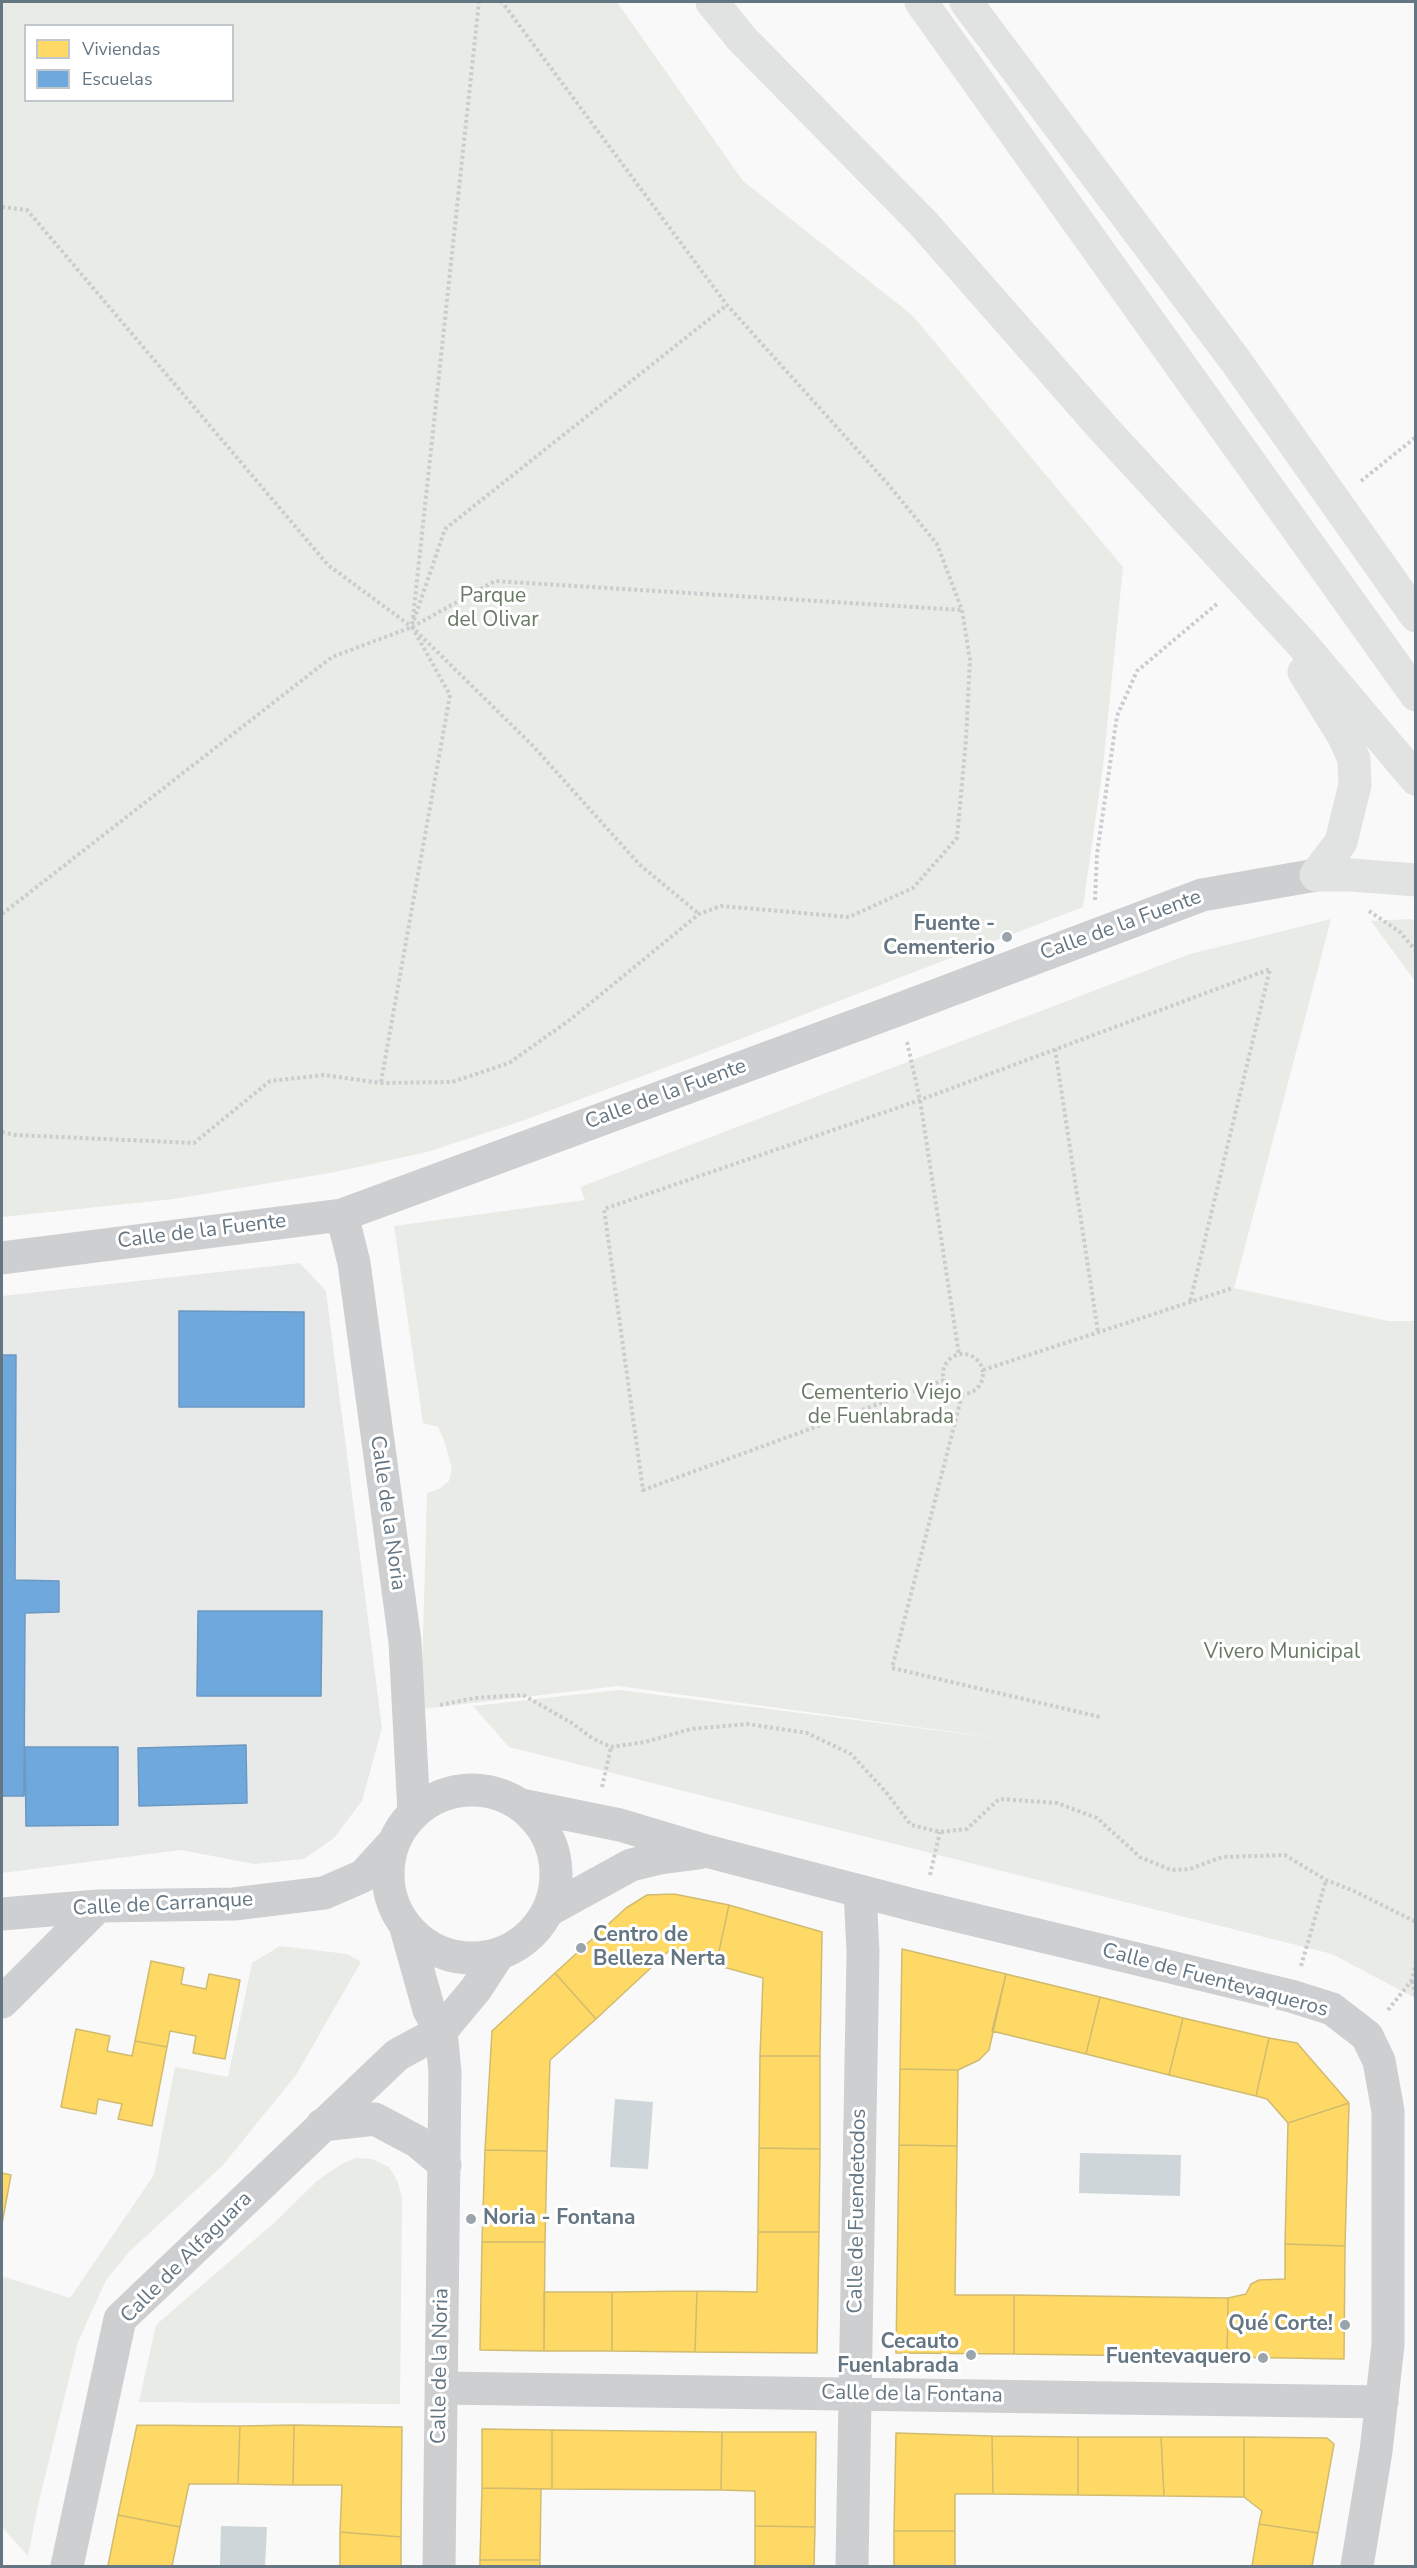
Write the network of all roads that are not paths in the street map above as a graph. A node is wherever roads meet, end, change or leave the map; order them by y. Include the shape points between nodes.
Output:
1 (712, 2) edge
2 (921, 2) edge
3 (966, 2) edge
4 (1241, 596) junction
5 (1415, 614) edge
6 (1416, 695) edge
7 (1416, 779) edge
8 (1316, 875) junction
9 (1416, 880) edge
10 (342, 1215) junction
11 (2, 1258) edge
12 (521, 1805) junction
13 (414, 1813) junction
14 (394, 1842) junction
15 (710, 1852) junction
16 (860, 1891) junction
17 (324, 1893) junction
18 (98, 1906) junction
19 (549, 1910) junction
20 (2, 1914) edge
21 (402, 1920) junction
22 (498, 1955) junction
23 (2, 2002) edge
24 (441, 2031) junction
25 (322, 2125) junction
26 (445, 2165) junction
27 (441, 2388) junction
28 (855, 2394) junction
29 (1382, 2402) junction
30 (67, 2566) edge
31 (439, 2566) edge
32 (852, 2566) edge
33 (1357, 2566) edge

1 - 4 highway via 742,39 923,223 1103,428
2 - 6 highway
3 - 5 highway via 1235,360
4 - 7 highway via 1302,644
4 - 8 highway via 1343,735 1354,759 1355,785 1341,842
8 - 9 highway
8 - 10 street, Calle de la Fuente via 1202,895
10 - 11 street, Calle de la Fuente
10 - 13 street, Calle de la Noria via 354,1263 405,1642
12 - 13 street via 501,1794 476,1790 450,1792
12 - 15 street, Calle de Fuentevaqueros via 620,1825
12 - 19 street via 538,1821 550,1841 556,1864 556,1888
13 - 14 street
14 - 17 street, Calle de Carranque via 363,1876
14 - 21 street via 387,1878
15 - 16 street, Calle de Fuentevaqueros
15 - 19 street, Calle de Fuentevaqueros via 631,1865
16 - 28 street, Calle de Fuendetodos via 863,1952
16 - 29 street, Calle de Fuentevaqueros via 1291,1996 1332,2009 1367,2036 1379,2061 1388,2111 1388,2345
17 - 18 street, Calle de Carranque via 234,1904
17 - 21 street, Calle de Carranque via 355,1898
18 - 20 street, Calle de Carranque
18 - 23 street
19 - 22 street via 528,1938
21 - 22 street via 432,1949 464,1959
21 - 24 street, Calle de la Noria via 429,2010
22 - 24 street
24 - 25 street, Calle de Alfaguara via 397,2055
24 - 26 street, Calle de la Noria
25 - 26 street via 375,2119 417,2142
25 - 30 street, Calle de Alfaguara via 120,2319
26 - 27 street, Calle de la Noria
27 - 28 street, Calle de la Fontana
27 - 31 street, Calle de la Noria
28 - 29 street, Calle de la Fontana
28 - 32 street, Calle de Fuendetodos
29 - 33 street, Calle de Fuentevaqueros

